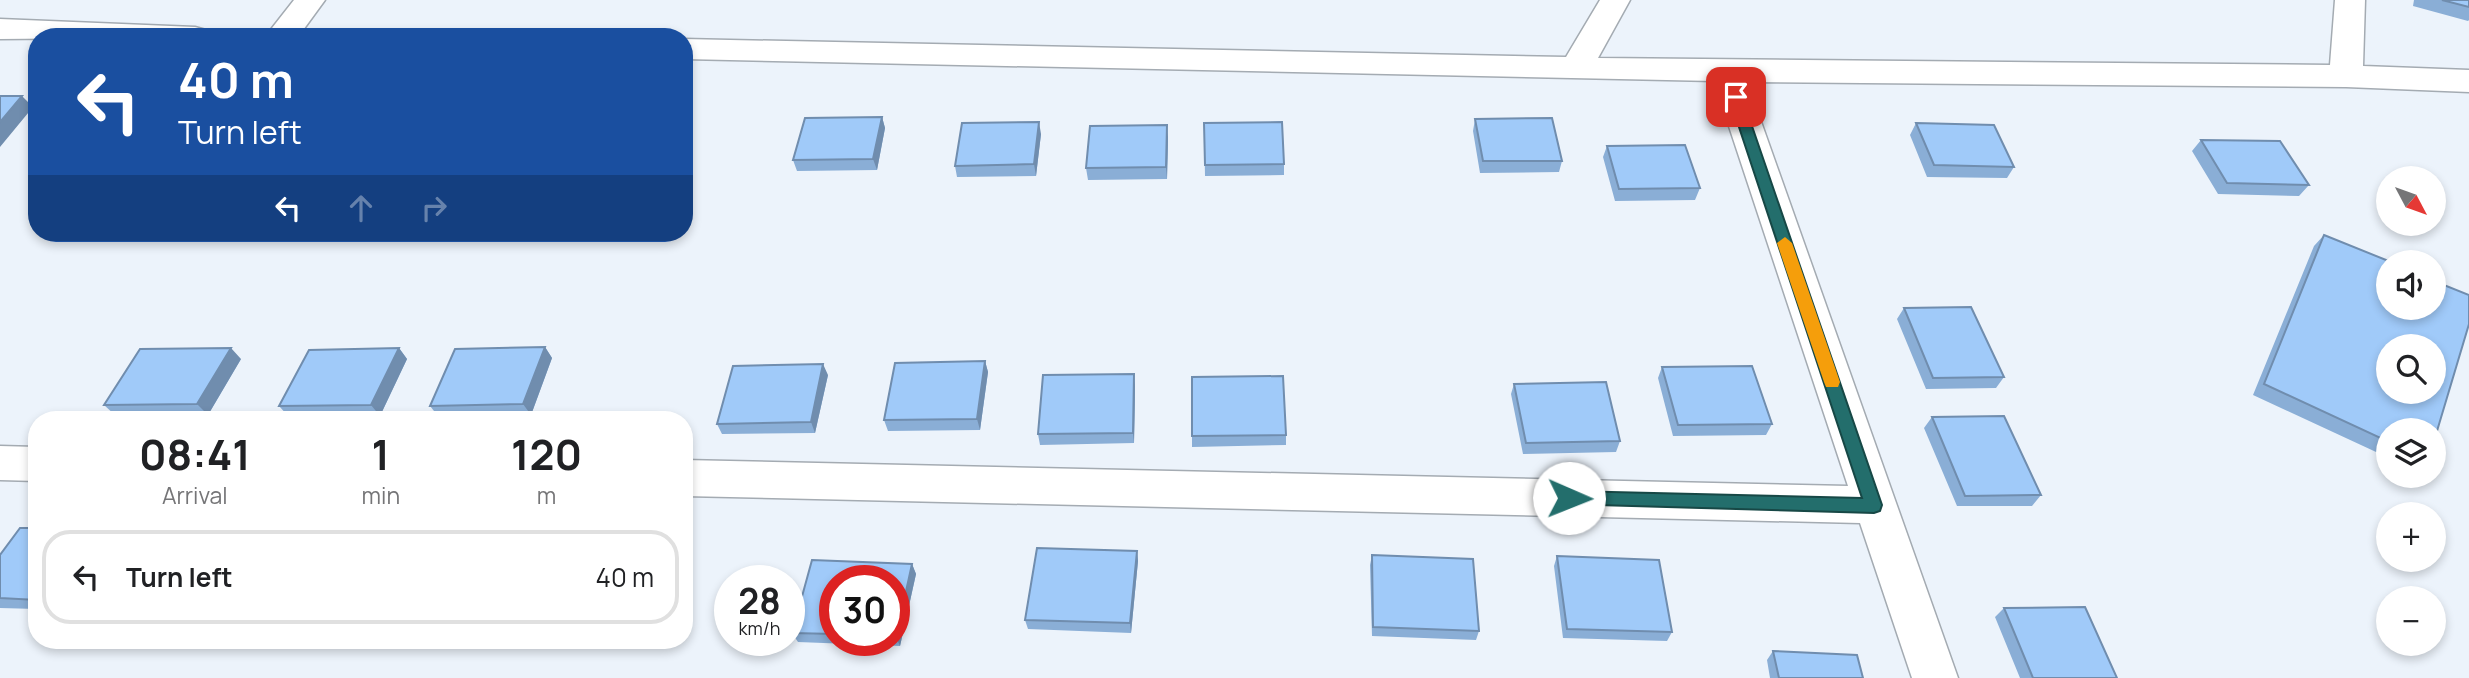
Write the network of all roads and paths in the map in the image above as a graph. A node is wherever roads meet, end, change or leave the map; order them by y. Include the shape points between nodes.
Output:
1 (310, 0) edge
2 (1615, 0) edge
3 (2350, 0) edge
4 (288, 28) edge
5 (0, 29) edge
6 (28, 30) edge
7 (693, 49) edge
8 (1576, 68) junction
9 (1727, 71) junction
10 (2346, 76) junction
11 (2469, 81) edge
12 (0, 463) edge
13 (28, 464) edge
14 (693, 478) edge
15 (1874, 505) junction
16 (1935, 678) edge

1 - 4 street
2 - 8 street
3 - 10 street
5 - 6 street
7 - 8 street
8 - 9 street
9 - 10 street
9 - 15 street
10 - 11 street
12 - 13 street
14 - 15 street
15 - 16 street

